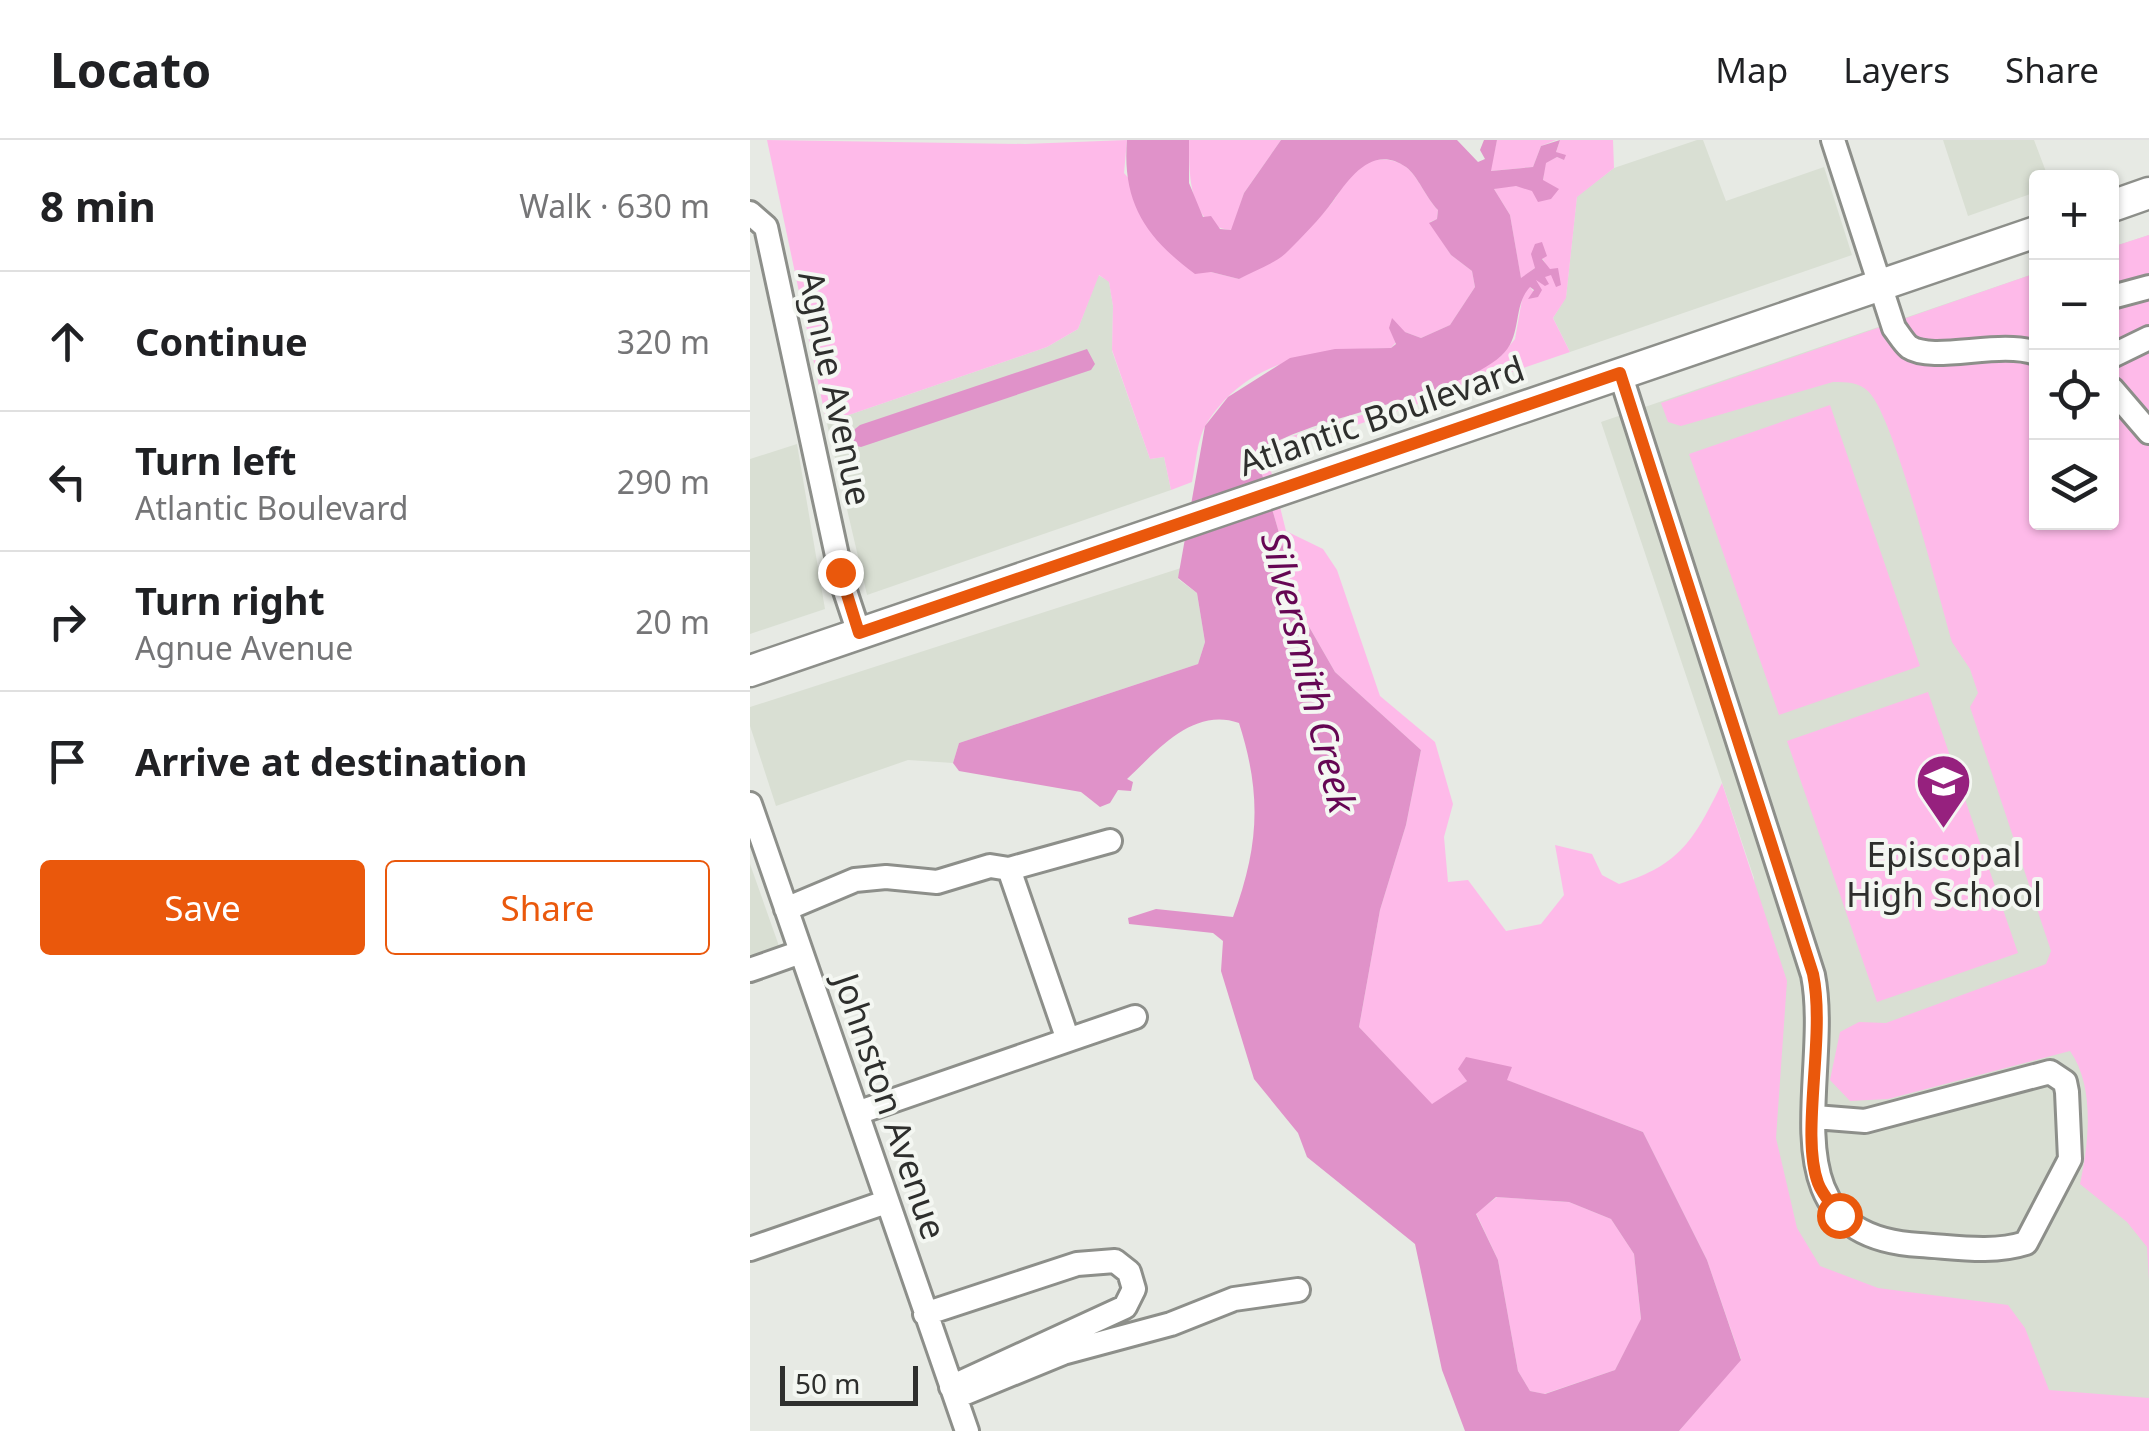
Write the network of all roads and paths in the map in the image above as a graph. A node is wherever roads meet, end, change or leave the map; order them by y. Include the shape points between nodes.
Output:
1 (1833, 140) edge
2 (2149, 193) edge
3 (2119, 204) edge
4 (754, 215) edge
5 (2029, 234) edge
6 (1883, 284) junction
7 (2149, 287) edge
8 (2119, 294) edge
9 (2149, 338) edge
10 (2027, 350) edge
11 (2119, 353) edge
12 (1620, 373) junction
13 (2119, 397) edge
14 (2149, 432) edge
15 (859, 633) junction
16 (750, 671) edge
17 (750, 804) edge
18 (1110, 841) dead end
19 (1009, 869) junction
20 (786, 909) junction
21 (801, 952) junction
22 (750, 970) edge
23 (1135, 1017) dead end
24 (1068, 1040) junction
25 (857, 1112) junction
26 (1814, 1118) junction
27 (886, 1202) junction
28 (750, 1249) edge
29 (1298, 1290) dead end
30 (925, 1314) junction
31 (953, 1392) junction
32 (967, 1431) edge

1 - 6 street
2 - 3 main road
4 - 15 street, Agnue Avenue via 766,227
5 - 6 main road, Atlantic Boulevard
6 - 10 street via 1894,328 1909,347 1934,354
6 - 12 main road, Atlantic Boulevard
7 - 8 street
9 - 11 street
12 - 15 main road, Atlantic Boulevard
12 - 26 street via 1813,974 1820,1006
13 - 14 street
15 - 16 main road, Atlantic Boulevard
17 - 20 street, Johnston Avenue
18 - 19 street
19 - 20 street via 990,866 938,882 855,880
19 - 24 street
20 - 21 street, Johnston Avenue
21 - 22 street
21 - 25 street, Johnston Avenue
23 - 24 street
24 - 25 street
25 - 27 street, Johnston Avenue
26 - 26 street via 1818,1182 1839,1215 1885,1243 2006,1250 2026,1243 2070,1159 2068,1092 2050,1072 1865,1121
27 - 28 street
27 - 30 street, Johnston Avenue
29 - 31 street via 1234,1300
30 - 31 street, Johnston Avenue
30 - 31 street via 1077,1264 1115,1261 1129,1272 1134,1289 1125,1307
31 - 32 street, Johnston Avenue

